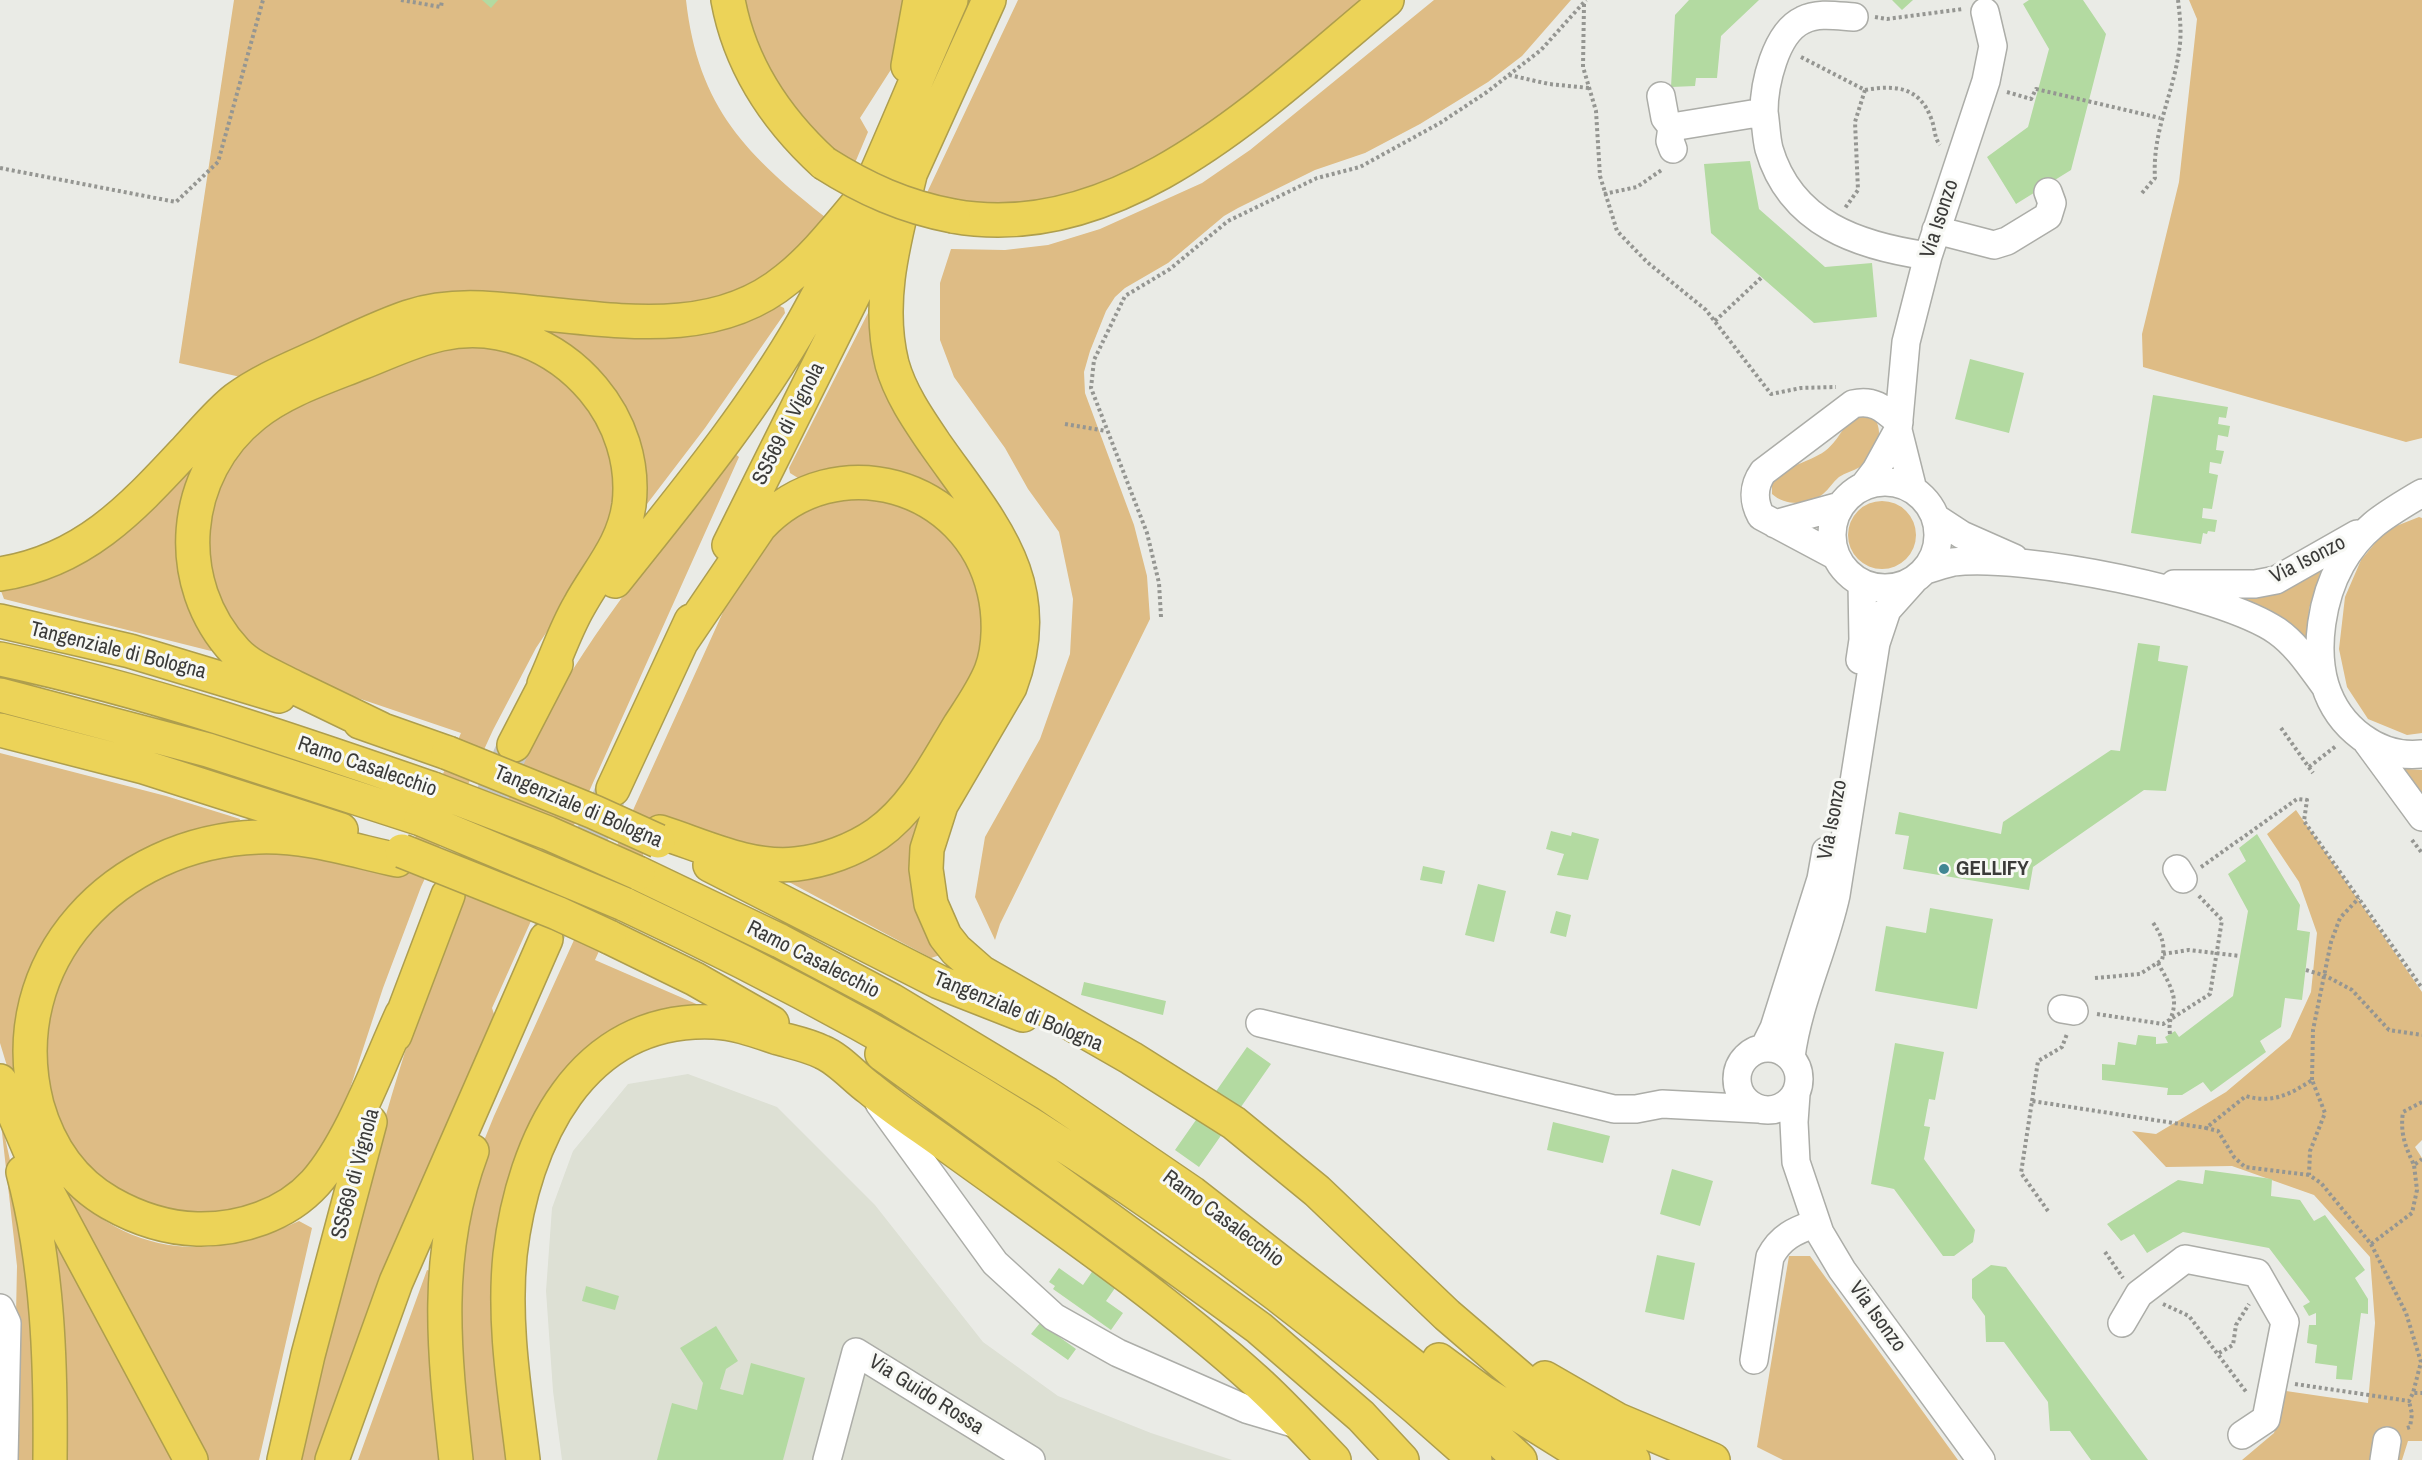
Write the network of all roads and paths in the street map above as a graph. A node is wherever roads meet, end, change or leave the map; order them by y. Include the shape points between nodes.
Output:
1 (263, 0) edge
2 (401, 0) edge
3 (442, 0) edge
4 (728, 0) edge
5 (920, 0) edge
6 (951, 0) edge
7 (989, 0) edge
8 (999, 0) edge
9 (1387, 0) edge
10 (2178, 0) edge
11 (1585, 2) edge
12 (1985, 12) dead end
13 (1854, 16) dead end
14 (1782, 44) junction
15 (963, 59) junction
16 (1509, 75) junction
17 (1589, 88) junction
18 (1997, 89) dead end
19 (1865, 90) junction
20 (1661, 96) dead end
21 (1764, 112) junction
22 (2160, 118) junction
23 (897, 121) junction
24 (1960, 158) junction
25 (0, 168) edge
26 (910, 175) junction
27 (2048, 192) dead end
28 (2142, 193) dead end
29 (865, 195) junction
30 (1830, 227) junction
31 (1936, 230) junction
32 (1928, 256) junction
33 (1762, 277) dead end
34 (1714, 321) junction
35 (1846, 388) dead end
36 (1065, 424) dead end
37 (1899, 426) junction
38 (1107, 431) junction
39 (1863, 487) junction
40 (1913, 490) junction
41 (2422, 493) edge
42 (2422, 502) edge
43 (1840, 506) junction
44 (2395, 509) junction
45 (1936, 518) junction
46 (1771, 522) junction
47 (2364, 531) junction
48 (1836, 556) junction
49 (2026, 564) junction
50 (0, 574) edge
51 (1919, 575) junction
52 (1862, 583) junction
53 (2143, 584) junction
54 (1161, 617) dead end
55 (0, 621) edge
56 (681, 640) junction
57 (0, 659) edge
58 (544, 684) junction
59 (2325, 686) junction
60 (0, 694) edge
61 (2281, 728) dead end
62 (381, 729) junction
63 (0, 730) edge
64 (2332, 735) dead end
65 (2367, 742) junction
66 (514, 745) tunnel mouth
67 (2422, 754) edge
68 (2309, 767) junction
69 (2313, 773) dead end
70 (604, 800) junction
71 (2414, 825) edge
72 (659, 837) junction
73 (2422, 854) edge
74 (400, 855) junction
75 (448, 895) tunnel mouth
76 (2359, 898) junction
77 (2152, 921) dead end
78 (546, 939) tunnel mouth
79 (2217, 951) junction
80 (2163, 954) junction
81 (2240, 956) dead end
82 (2158, 963) junction
83 (2306, 970) dead end
84 (2326, 976) junction
85 (2096, 978) dead end
86 (2422, 988) edge
87 (805, 994) junction
88 (402, 1014) junction
89 (2168, 1020) junction
90 (1260, 1023) dead end
91 (506, 1028) junction
92 (2170, 1034) dead end
93 (2422, 1035) edge
94 (1764, 1048) junction
95 (824, 1052) junction
96 (1791, 1057) junction
97 (1131, 1058) junction
98 (0, 1080) edge
99 (2312, 1080) junction
100 (868, 1088) junction
101 (1796, 1094) junction
102 (2032, 1101) junction
103 (2422, 1102) edge
104 (1762, 1110) junction
105 (2206, 1128) junction
106 (2422, 1159) edge
107 (1796, 1162) junction
108 (2414, 1165) junction
109 (2308, 1175) junction
110 (1192, 1193) junction
111 (2048, 1211) dead end
112 (1816, 1222) junction
113 (2371, 1244) junction
114 (2105, 1252) dead end
115 (2139, 1294) junction
116 (0, 1308) edge
117 (1447, 1315) junction
118 (2122, 1323) dead end
119 (1754, 1360) dead end
120 (2274, 1381) junction
121 (2413, 1393) junction
122 (2422, 1393) edge
123 (2266, 1419) junction
124 (1300, 1425) junction
125 (2241, 1435) dead end
126 (4, 1460) edge
127 (50, 1460) edge
128 (191, 1460) edge
129 (284, 1460) edge
130 (332, 1460) edge
131 (456, 1460) edge
132 (523, 1460) edge
133 (827, 1460) edge
134 (1031, 1460) edge
135 (1334, 1460) edge
136 (1402, 1460) edge
137 (1475, 1460) edge
138 (1520, 1460) edge
139 (1591, 1460) edge
140 (1633, 1460) edge
141 (1713, 1460) edge
142 (1981, 1460) edge

1 - 25 path via 218,162 176,202
2 - 3 path via 441,7
4 - 9 highway, bridge via 759,85 791,130 824,163 892,200 953,216 1000,221 1026,220 1089,204 1125,190 1195,152 1232,128
5 - 23 highway
6 - 23 highway
7 - 15 highway
8 - 15 highway
10 - 22 path via 2179,52
11 - 16 path via 1541,50
11 - 17 path via 1583,67
12 - 24 street, Via Isonzo via 1993,46 1986,81
13 - 14 street via 1801,20
14 - 19 path via 1816,67
14 - 21 street via 1764,88
15 - 26 highway, SS569 di Vignola
16 - 17 path
16 - 38 path via 1440,123 1360,167 1317,178 1228,221 1170,269 1125,296 1094,360 1091,388
17 - 34 path via 1596,111 1600,176 1617,231
18 - 22 path via 2031,99 2036,89
19 - 24 path via 1895,86 1912,91 1931,118 1937,143
19 - 30 path via 1855,122 1858,190
20 - 21 street via 1672,138
21 - 30 street via 1769,148 1781,176 1802,204
22 - 28 path via 2153,155 2155,178
23 - 29 highway, SS569 di Vignola
24 - 31 street, Via Isonzo
26 - 56 highway, SS569 di Vignola via 845,314
26 - 97 highway via 886,287 887,336 893,366 919,420 1005,546 1018,581 1023,623 1022,645 1010,687 953,782 932,827 926,869 931,904 945,936 981,972
27 - 31 street via 2052,202 2048,216 2007,241 1994,245
29 - 50 highway via 786,281 717,315 634,322 473,306 431,311 378,329 268,378 236,400 134,506 86,543
29 - 58 highway, SS569 di Vignola via 826,279 776,366 743,415 598,603
30 - 32 street via 1852,240
31 - 32 street, Via Isonzo
32 - 37 street, Via Isonzo via 1906,342
33 - 34 path
34 - 35 path via 1771,394 1801,388
36 - 38 path
37 - 39 street
37 - 40 street
37 - 46 street via 1877,404 1862,402 1831,419 1758,479 1755,501 1761,516
38 - 54 path via 1147,533 1159,583
39 - 40 street via 1890,482
39 - 43 street
40 - 45 street
41 - 44 street
42 - 44 street
43 - 46 street
43 - 48 street via 1832,531
44 - 47 street
45 - 49 street via 1962,535
45 - 51 street via 1938,545
46 - 48 street
47 - 53 street, Via Isonzo via 2276,580 2255,584
47 - 59 street via 2342,563 2327,599 2321,656
48 - 52 street via 1852,577
49 - 51 street via 1953,562
49 - 53 street, Via Isonzo
51 - 52 street via 1885,588
51 - 96 street, Via Isonzo via 1887,610 1876,643 1830,926 1793,1037
52 - 94 street, Via Isonzo via 1863,640 1821,879 1774,1028
53 - 59 street, Via Isonzo via 2251,616 2278,632
55 - 62 highway, Tangenziale di Bologna via 130,651
56 - 70 highway, SS569 di Vignola
56 - 72 highway via 773,513 814,489 848,482 905,489 940,508 980,553 989,572 998,613 996,650 978,695 911,800 877,834 816,860 777,864
57 - 110 highway, Ramo Casalecchio, bridge via 304,744 548,833 638,873 780,941 950,1034 1047,1094
58 - 62 highway via 578,608 620,538 629,505 625,449 601,398 574,369 550,351 504,334 442,334 344,370 256,413 216,455 205,476 195,518 194,558 204,600 215,624 237,654 273,677
58 - 66 highway, SS569 di Vignola
59 - 65 street via 2340,714
60 - 87 highway, Ramo Casalecchio, bridge via 208,750 421,819 624,904
61 - 68 path
62 - 70 highway, Tangenziale di Bologna, bridge
63 - 74 highway via 207,785
64 - 68 path via 2339,744
65 - 67 street via 2396,754
65 - 71 street
68 - 69 path
70 - 72 highway, Tangenziale di Bologna, bridge
71 - 73 path
72 - 97 highway, Tangenziale di Bologna via 939,982
74 - 88 highway via 307,839 248,837 208,844 159,860 114,885 81,915 65,936 41,984 30,1040 33,1090 54,1147 68,1168 104,1199 167,1227 236,1226 258,1220 298,1199 330,1165
74 - 95 highway, bridge via 488,884 609,938 695,980
75 - 88 highway, SS569 di Vignola
76 - 79 path via 2304,820 2307,800 2296,799 2180,874 2222,920
76 - 84 path via 2340,918 2331,942
76 - 86 path
77 - 80 path via 2163,940
78 - 91 highway
79 - 80 path
79 - 81 path
79 - 89 path via 2210,994
80 - 82 path
82 - 85 path via 2140,974
82 - 89 path via 2171,988 2174,1005
83 - 84 path
84 - 93 path via 2352,990 2389,1030
84 - 99 path via 2313,1030
87 - 136 highway via 927,1089 1259,1328 1346,1402
87 - 137 highway, Ramo Casalecchio via 938,1066 1077,1152 1253,1278
88 - 129 highway, SS569 di Vignola via 353,1177
89 - 92 path
89 - 102 path via 2163,1023 2068,1010 2062,1047 2038,1061
90 - 104 street via 1614,1109 1662,1104
91 - 130 highway via 396,1282
91 - 131 highway via 459,1189 448,1246 443,1331
94 - 96 street via 1778,1049
94 - 104 street via 1748,1055 1737,1079 1743,1098
95 - 100 highway
95 - 132 highway via 738,1025 671,1025 624,1042 601,1057 563,1096 534,1150 515,1220 510,1258 509,1334
96 - 101 street via 1799,1074
97 - 117 highway via 1218,1112 1317,1191
98 - 127 highway via 32,1204 40,1256 47,1320
98 - 128 highway via 49,1195
99 - 105 path via 2293,1093 2274,1099 2247,1096
99 - 109 path via 2325,1113 2310,1151
100 - 124 highway via 1110,1264 1256,1381
100 - 124 street via 995,1263 1054,1317 1169,1376
101 - 104 street via 1782,1107
101 - 107 street
102 - 105 path
102 - 111 path via 2021,1173
103 - 108 path via 2403,1112 2403,1143
104 - 107 street
105 - 109 path via 2218,1131 2245,1167
106 - 108 path
107 - 112 street, Via Isonzo
108 - 113 path via 2417,1190 2412,1213
109 - 113 path via 2321,1183
110 - 138 highway, Ramo Casalecchio via 1450,1395
110 - 139 highway via 1349,1288 1474,1386
112 - 119 street via 1787,1235 1770,1257
112 - 142 street, Via Isonzo via 1842,1270
113 - 121 path via 2406,1313 2421,1362
114 - 115 path via 2133,1292
115 - 118 street
115 - 120 street via 2185,1259 2257,1273 2285,1322
115 - 123 path via 2189,1316
116 - 126 street via 7,1323
117 - 140 highway via 1574,1424
117 - 141 highway via 1589,1404 1650,1436
120 - 121 path via 2409,1401
120 - 123 street
121 - 122 path
123 - 125 street
124 - 135 highway
133 - 134 street, Via Guido Rossa via 856,1352

